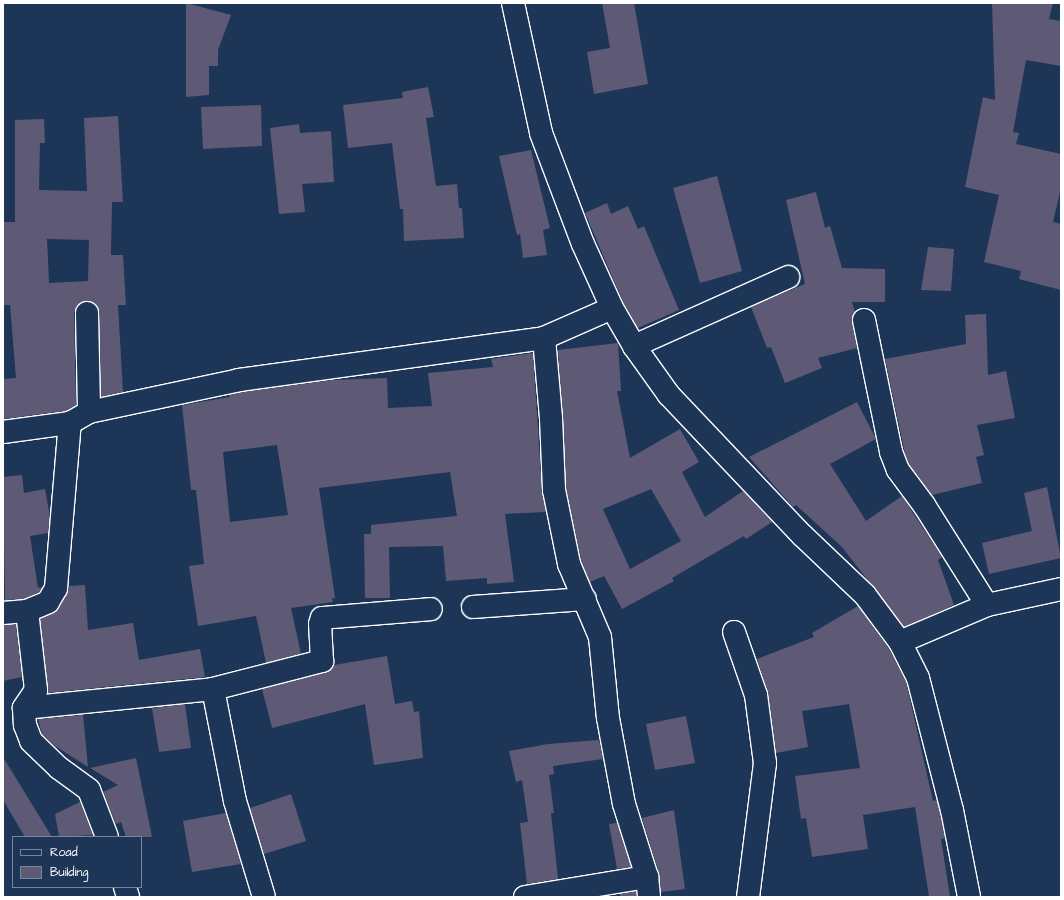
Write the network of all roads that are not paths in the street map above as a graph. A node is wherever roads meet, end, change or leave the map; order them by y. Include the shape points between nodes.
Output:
1 (513, 3) edge
2 (788, 277) dead end
3 (612, 308) junction
4 (87, 313) dead end
5 (864, 320) dead end
6 (544, 338) junction
7 (634, 346) junction
8 (89, 412) junction
9 (70, 423) junction
10 (3, 432) edge
11 (1061, 589) edge
12 (585, 599) junction
13 (987, 605) junction
14 (473, 607) dead end
15 (431, 610) dead end
16 (27, 611) junction
17 (3, 613) edge
18 (734, 632) dead end
19 (900, 642) junction
20 (213, 689) junction
21 (24, 708) junction
22 (107, 836) edge
23 (648, 887) edge
24 (264, 897) edge
25 (525, 897) edge
26 (748, 897) edge
27 (968, 897) edge

1 - 3 street via 542,133 583,244
2 - 7 street
3 - 6 street
3 - 7 street
4 - 8 street
5 - 13 street via 891,452 898,470 924,505
6 - 8 street via 239,380
6 - 12 street via 554,490 569,564
7 - 19 street via 669,395 802,535 865,594
8 - 9 street
9 - 10 street
9 - 16 street via 56,588 48,602
11 - 13 street
12 - 14 street
12 - 23 street via 600,637 608,718 624,804
13 - 19 street
15 - 20 street via 322,618 322,661
16 - 17 street
16 - 21 street via 36,690
18 - 26 street via 756,695 765,763
19 - 27 street via 918,678 952,810
20 - 21 street
20 - 24 street via 236,801
21 - 22 street via 25,725 32,741 59,768 89,790
23 - 25 street

